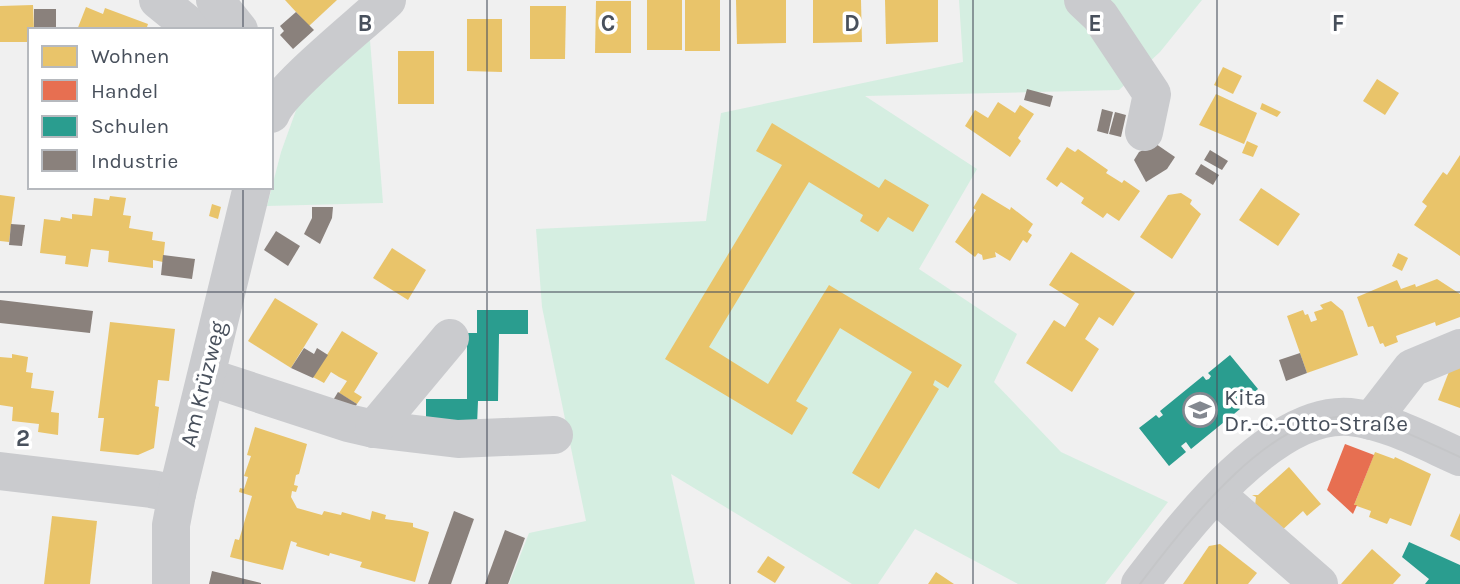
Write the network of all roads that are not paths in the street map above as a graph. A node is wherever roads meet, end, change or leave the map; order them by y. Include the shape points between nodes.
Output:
1 (158, 0) edge
2 (215, 0) edge
3 (387, 0) edge
4 (1095, 5) edge
5 (193, 28) edge
6 (237, 28) edge
7 (275, 97) edge
8 (1144, 132) dead end
9 (252, 189) edge
10 (450, 338) dead end
11 (1460, 348) edge
12 (206, 378) junction
13 (1371, 421) junction
14 (374, 429) junction
15 (554, 435) dead end
16 (1460, 457) edge
17 (0, 471) edge
18 (177, 494) junction
19 (1216, 494) junction
20 (171, 584) edge
21 (1140, 584) edge
22 (1319, 584) edge

1 - 5 street
2 - 6 street
3 - 7 street
4 - 8 street via 1152,94
9 - 12 street, Am Krüzweg
10 - 14 street
11 - 13 street via 1412,368
12 - 14 street
12 - 18 street, Am Krüzweg
13 - 16 street
13 - 19 street via 1341,417 1298,428 1279,438
14 - 15 street via 458,439
17 - 18 street
18 - 20 street, Am Krüzweg via 171,525
19 - 21 street
19 - 22 street

